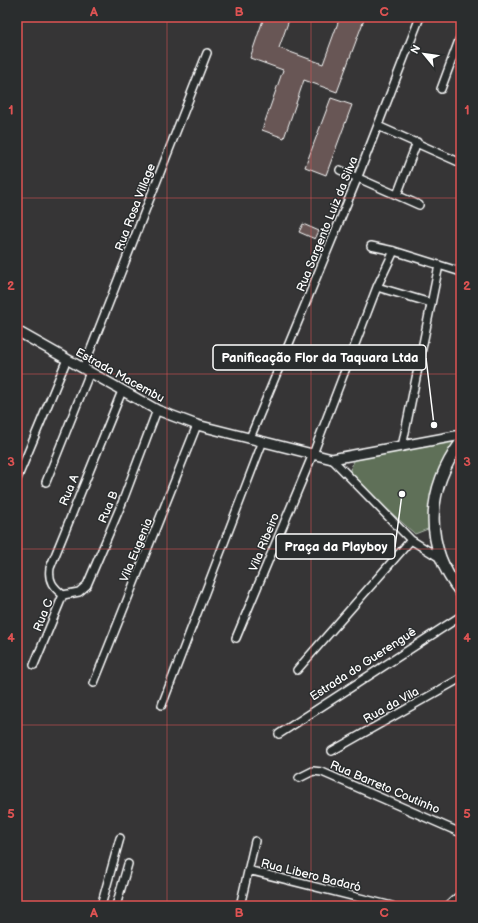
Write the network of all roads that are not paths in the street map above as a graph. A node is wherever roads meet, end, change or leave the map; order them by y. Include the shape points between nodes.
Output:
1 (420, 17) edge
2 (461, 35) edge
3 (207, 52) dead end
4 (441, 89) dead end
5 (378, 126) junction
6 (417, 142) junction
7 (461, 163) edge
8 (340, 170) dead end
9 (357, 179) junction
10 (396, 195) junction
11 (419, 205) dead end
12 (371, 246) dead end
13 (394, 251) junction
14 (439, 265) junction
15 (458, 271) dead end
16 (377, 287) junction
17 (431, 303) junction
18 (17, 331) edge
19 (67, 359) junction
20 (87, 370) junction
21 (122, 391) junction
22 (157, 410) junction
23 (197, 425) junction
24 (461, 435) edge
25 (250, 438) junction
26 (263, 441) junction
27 (461, 442) edge
28 (402, 447) junction
29 (313, 454) junction
30 (332, 459) junction
31 (17, 479) edge
32 (46, 482) dead end
33 (411, 540) junction
34 (440, 558) junction
35 (461, 593) edge
36 (63, 595) junction
37 (461, 616) edge
38 (236, 638) dead end
39 (34, 665) dead end
40 (297, 670) dead end
41 (461, 678) edge
42 (94, 683) dead end
43 (162, 705) dead end
44 (279, 734) dead end
45 (332, 751) dead end
46 (299, 778) dead end
47 (461, 833) edge
48 (120, 838) dead end
49 (255, 841) dead end
50 (128, 864) dead end
51 (248, 870) junction
52 (461, 896) edge
53 (101, 906) edge
54 (116, 906) edge
55 (240, 906) edge
56 (392, 906) edge
57 (450, 906) edge

1 - 5 street, Rua Sargento Luiz da Silva
2 - 4 street
3 - 20 street, Rua Rosa Village
5 - 6 street
5 - 9 street, Rua Sargento Luiz da Silva
6 - 7 street
6 - 10 street
8 - 9 street
9 - 10 street
9 - 25 street, Rua Sargento Luiz da Silva
10 - 11 street
12 - 13 street
13 - 14 street
13 - 16 street, Vila Ribeiro
14 - 15 street
14 - 17 street
16 - 17 street
16 - 29 street, Vila Ribeiro
17 - 28 street
18 - 19 street, Estrada Macembu
19 - 20 street, Estrada Macembu
19 - 31 street
20 - 21 street, Estrada Macembu
20 - 32 street, Rua Rosa Village
21 - 22 street, Estrada Macembu
21 - 36 street, Rua A via 50,568 50,580 55,589
22 - 23 street, Estrada Macembu
22 - 36 street, Rua B via 88,585 79,592
23 - 25 street, Estrada Macembu
23 - 42 street, Vila Eugenia
24 - 28 street, Estrada Macembu
25 - 26 street, Estrada Macembu
26 - 29 street, Estrada Macembu
26 - 43 street
27 - 34 main road via 442,472 435,498 434,529
28 - 30 street, Estrada Macembu
29 - 30 street, Estrada Macembu
29 - 38 street, Vila Ribeiro
30 - 33 street
33 - 34 street
33 - 40 street
34 - 35 main road
36 - 39 street, Rua C
37 - 44 street, Estrada do Guerenguê
41 - 45 street, Rua da Vila
46 - 47 street, Rua Barreto Coutinho via 313,771 322,772
48 - 53 street
49 - 51 street
50 - 54 street
51 - 55 street
51 - 56 street, Rua Libero Badaró
52 - 57 main road

